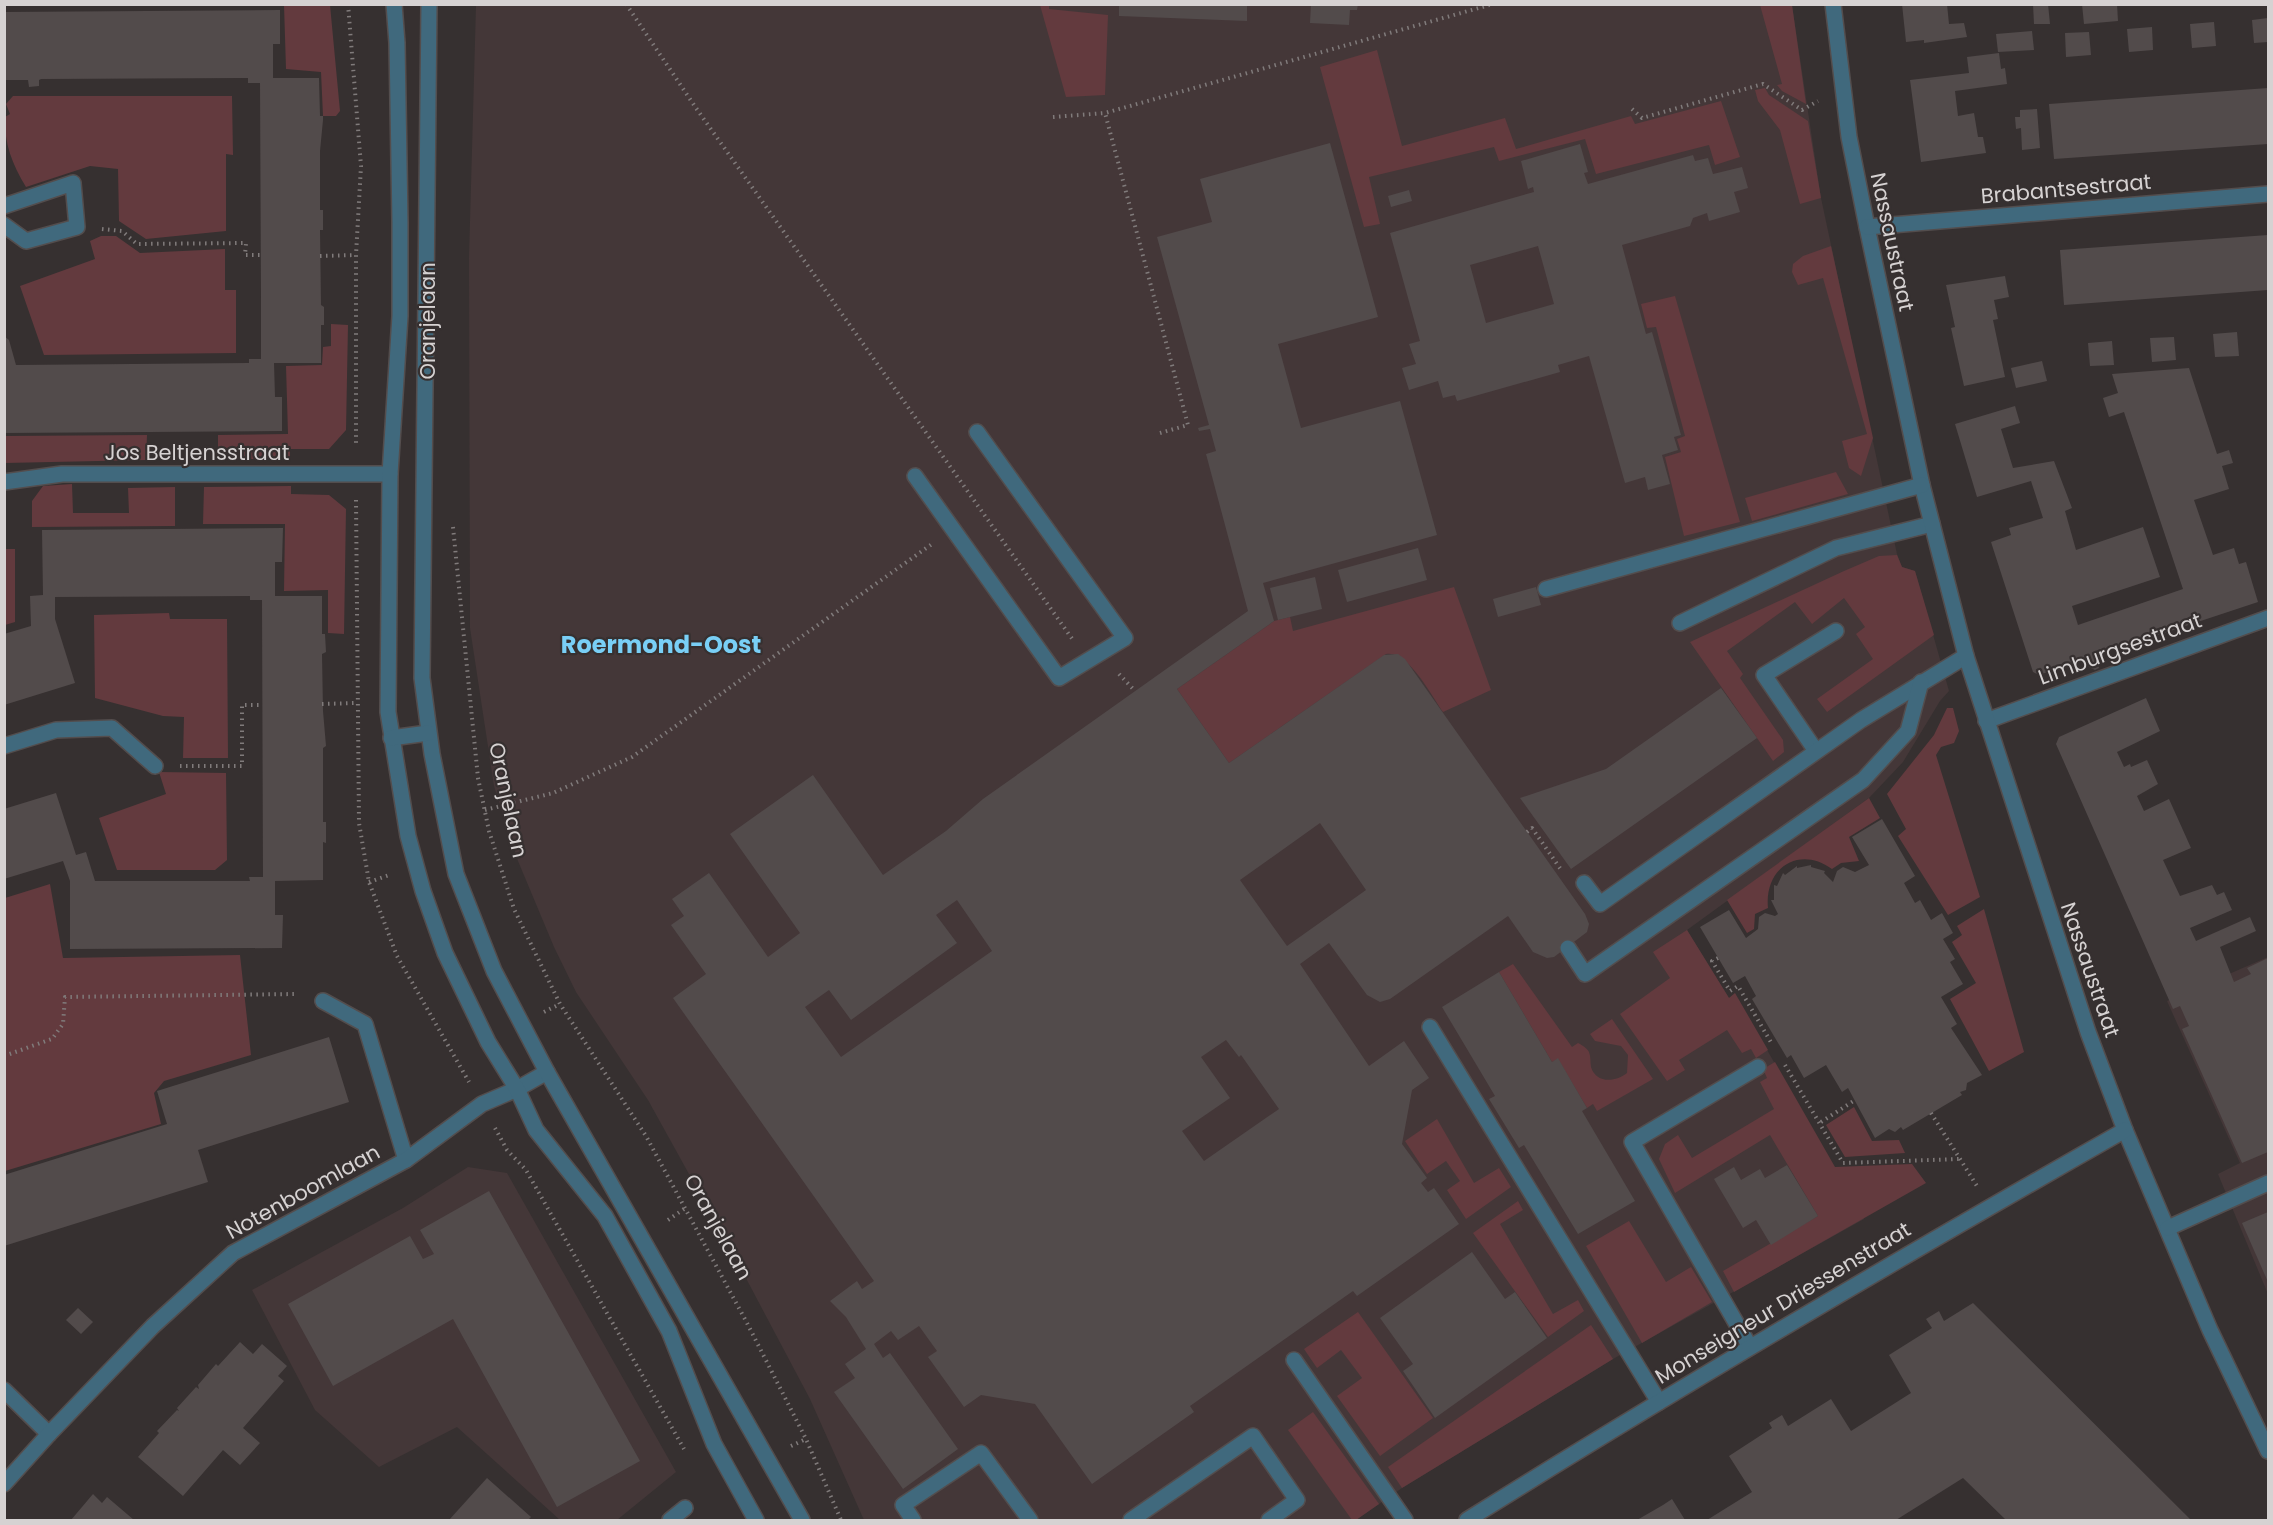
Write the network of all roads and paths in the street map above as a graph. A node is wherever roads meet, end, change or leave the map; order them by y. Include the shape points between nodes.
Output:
1 (394, 4) edge
2 (429, 4) edge
3 (626, 4) edge
4 (1493, 4) edge
5 (1833, 4) edge
6 (1842, 86) junction
7 (1632, 109) dead end
8 (1106, 113) junction
9 (1053, 117) dead end
10 (2268, 194) edge
11 (4, 206) edge
12 (4, 225) edge
13 (77, 226) junction
14 (1867, 227) junction
15 (260, 255) dead end
16 (356, 255) dead end
17 (321, 256) dead end
18 (977, 432) dead end
19 (1160, 433) dead end
20 (390, 474) junction
21 (915, 476) dead end
22 (4, 482) edge
23 (1922, 485) junction
24 (452, 519) dead end
25 (1932, 524) junction
26 (952, 529) junction
27 (1545, 589) dead end
28 (2268, 618) edge
29 (1680, 623) dead end
30 (1836, 631) dead end
31 (1966, 656) junction
32 (1092, 658) junction
33 (1922, 682) junction
34 (1135, 691) dead end
35 (356, 703) dead end
36 (322, 704) dead end
37 (262, 705) dead end
38 (1986, 721) junction
39 (428, 733) junction
40 (391, 738) junction
41 (4, 746) edge
42 (1816, 751) junction
43 (155, 766) joint
44 (485, 810) junction
45 (1527, 832) dead end
46 (1563, 874) dead end
47 (389, 875) dead end
48 (369, 882) dead end
49 (1584, 883) dead end
50 (1568, 948) dead end
51 (1718, 957) dead end
52 (323, 1001) joint
53 (1430, 1027) dead end
54 (1777, 1053) dead end
55 (4, 1056) edge
56 (1784, 1062) dead end
57 (1758, 1067) dead end
58 (547, 1072) junction
59 (517, 1089) junction
60 (1855, 1100) dead end
61 (1931, 1113) dead end
62 (1821, 1122) junction
63 (2125, 1130) junction
64 (1960, 1159) junction
65 (406, 1160) junction
66 (2268, 1183) edge
67 (1990, 1207) junction
68 (684, 1209) junction
69 (668, 1220) dead end
70 (2168, 1228) junction
71 (1750, 1347) junction
72 (1294, 1360) dead end
73 (4, 1390) edge
74 (1659, 1402) junction
75 (49, 1434) junction
76 (2268, 1451) edge
77 (4, 1484) edge
78 (685, 1508) dead end
79 (670, 1521) edge
80 (756, 1521) edge
81 (802, 1521) edge
82 (841, 1521) edge
83 (913, 1521) edge
84 (1030, 1521) edge
85 (1131, 1521) edge
86 (1269, 1521) edge
87 (1405, 1521) edge
88 (1467, 1521) edge

1 - 20 street, Oranjelaan via 400,316
2 - 39 street, Oranjelaan via 422,666
3 - 32 path via 1080,650
4 - 8 path
5 - 6 street, Nassaustraat
6 - 7 path via 1802,110 1763,84 1642,118
6 - 14 street, Nassaustraat
8 - 9 path
8 - 19 path via 1188,425
10 - 14 street, Brabantsestraat
11 - 13 street via 73,183
12 - 13 street via 26,241
13 - 15 path via 122,231 137,244 246,243 245,255
14 - 23 street, Nassaustraat
16 - 17 path
18 - 32 street via 1125,638
20 - 22 street, Jos Beltjensstraat via 62,474
20 - 40 street, Oranjelaan
21 - 26 street
23 - 25 street, Nassaustraat
23 - 27 street
24 - 44 path, Oranjelaan via 478,778
25 - 29 street via 1836,548
25 - 31 street, Nassaustraat
26 - 32 street via 1059,678
26 - 44 path via 632,757 552,793
28 - 38 street, Limburgsestraat
30 - 42 street via 1764,675
31 - 33 street
31 - 38 street, Nassaustraat
32 - 34 path via 1124,677
33 - 42 street
33 - 50 street via 1908,731 1863,780 1585,974
35 - 36 path
37 - 43 path via 242,705 242,766
38 - 63 street, Nassaustraat via 2088,1032
39 - 40 street
39 - 58 street, Oranjelaan via 456,874 494,972
40 - 59 street, Oranjelaan via 408,836 445,953 488,1042
41 - 43 street via 56,730 112,728
42 - 49 street via 1600,904
44 - 68 path, Oranjelaan via 514,909 560,1004 646,1136
45 - 46 path via 1532,828
47 - 48 path
51 - 54 path via 1712,961 1730,990 1738,986
52 - 55 path via 306,994 65,997 63,1024 52,1039
52 - 65 street via 365,1024
53 - 74 street
56 - 62 path
57 - 71 street via 1632,1142
58 - 59 street, Notenboomlaan
58 - 81 street, Oranjelaan
59 - 65 street, Notenboomlaan via 482,1104
59 - 80 street, Oranjelaan via 536,1130 605,1216 658,1310 714,1444
60 - 62 path
61 - 64 path
62 - 64 path via 1844,1163
63 - 67 street, Monseigneur Driessenstraat
63 - 70 street, Nassaustraat
64 - 67 path
65 - 75 street, Notenboomlaan via 233,1253 153,1326
66 - 70 street
67 - 71 street, Monseigneur Driessenstraat
68 - 69 path
68 - 82 path, Oranjelaan via 806,1439
70 - 76 street, Nassaustraat via 2210,1330
71 - 74 street, Monseigneur Driessenstraat
72 - 87 street
73 - 75 street
74 - 88 street, Monseigneur Driessenstraat
75 - 77 street, Notenboomlaan
78 - 79 street
83 - 84 street via 903,1505 981,1453
85 - 86 street via 1253,1436 1297,1500

